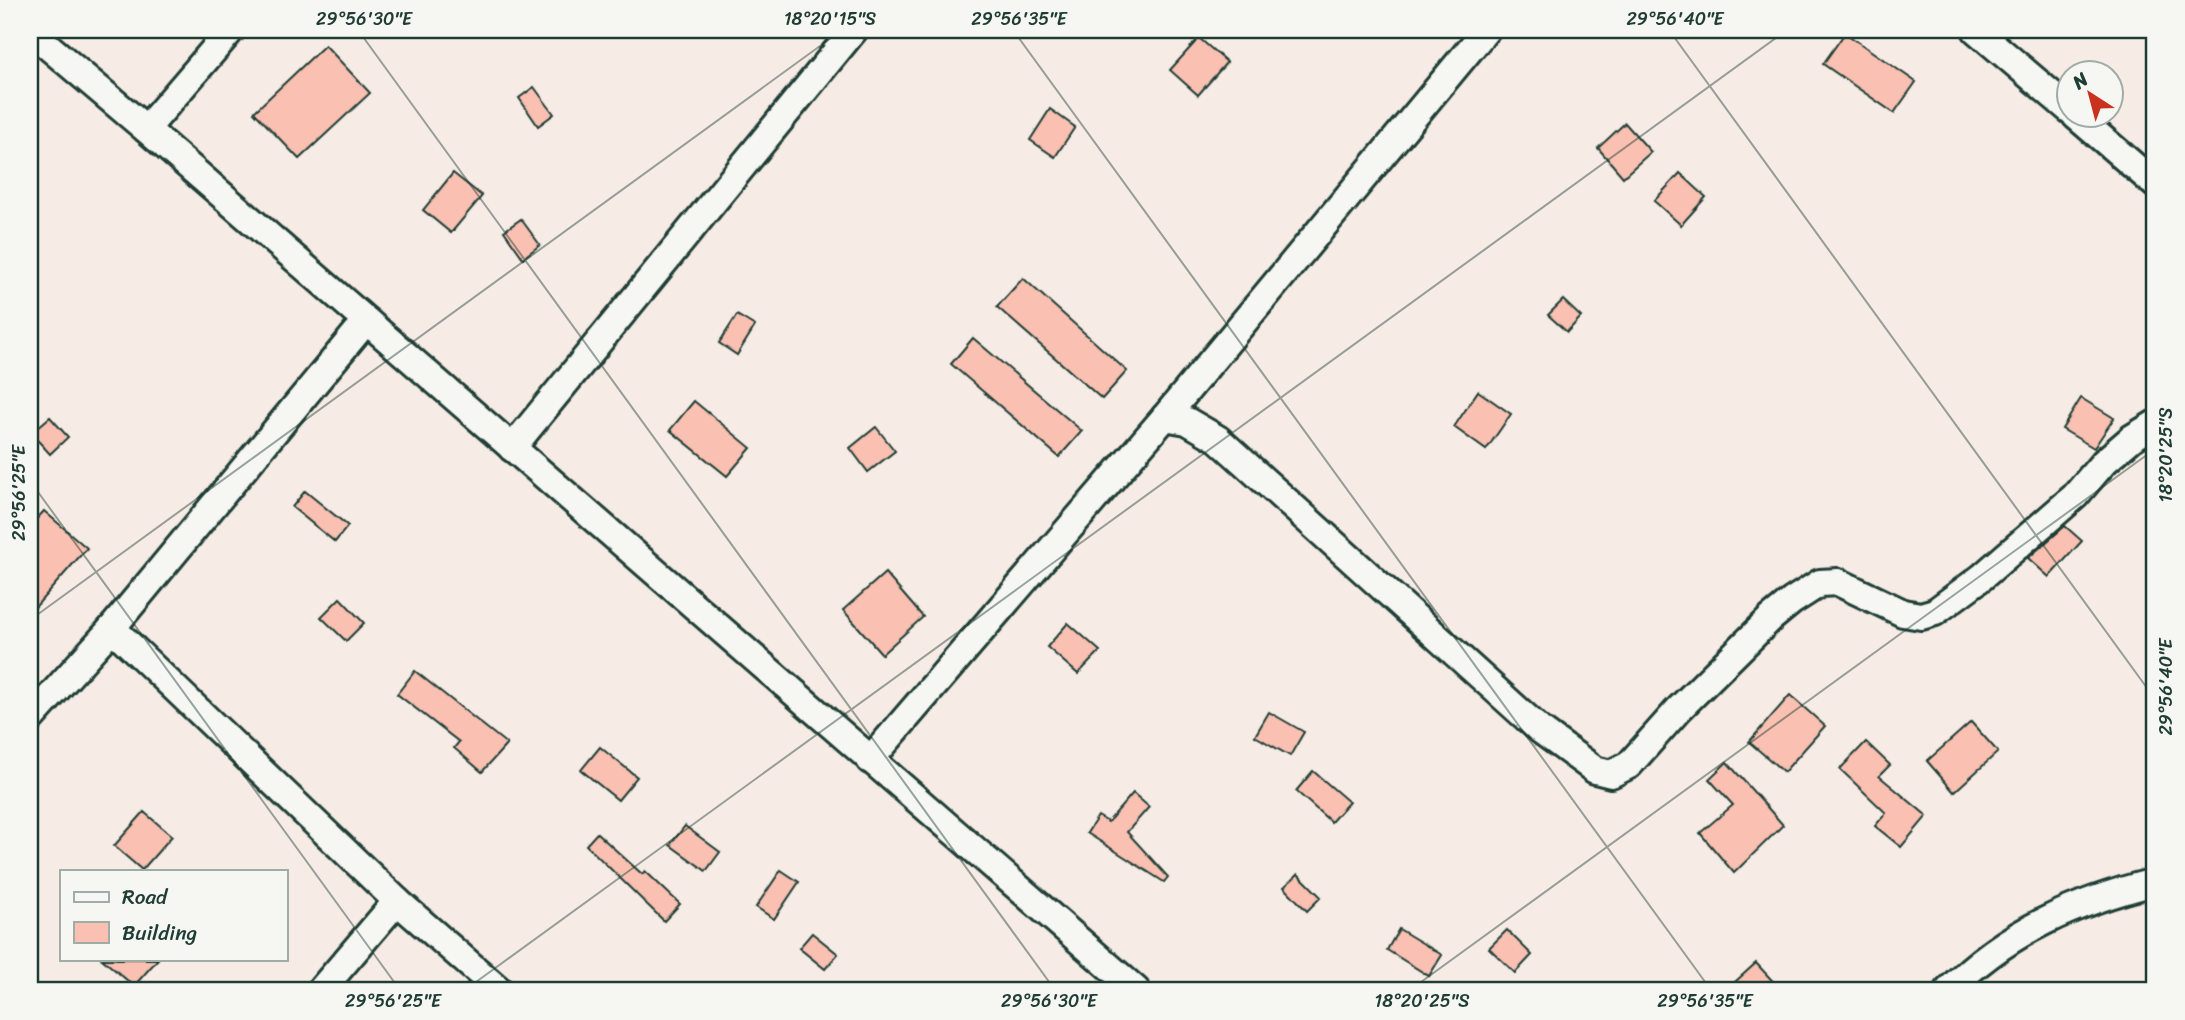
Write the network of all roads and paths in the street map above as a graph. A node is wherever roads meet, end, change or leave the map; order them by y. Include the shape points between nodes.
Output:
1 (231, 30) edge
2 (854, 30) edge
3 (1486, 30) edge
4 (1976, 30) edge
5 (30, 31) edge
6 (2056, 98) edge
7 (146, 129) junction
8 (2092, 130) edge
9 (2155, 184) edge
10 (366, 321) junction
11 (1165, 417) junction
12 (2155, 424) edge
13 (512, 447) junction
14 (112, 628) junction
15 (30, 719) edge
16 (870, 760) junction
17 (2155, 882) edge
18 (397, 901) junction
19 (321, 990) edge
20 (499, 990) edge
21 (1136, 990) edge
22 (1949, 990) edge

1 - 7 street
2 - 13 street
3 - 11 street
4 - 6 street
5 - 7 street
7 - 10 street
8 - 9 street
10 - 13 street
10 - 14 street
11 - 12 street via 1187,421 1217,439 1539,729 1595,770 1612,774 1629,765 1679,709 1792,601 1820,583 1838,582 1903,613 1921,616 1935,612 1982,578 2076,496 2104,462
11 - 16 street
13 - 16 street
14 - 15 street
14 - 18 street
16 - 21 street
17 - 22 street via 2040,920 1974,964
18 - 19 street
18 - 20 street

